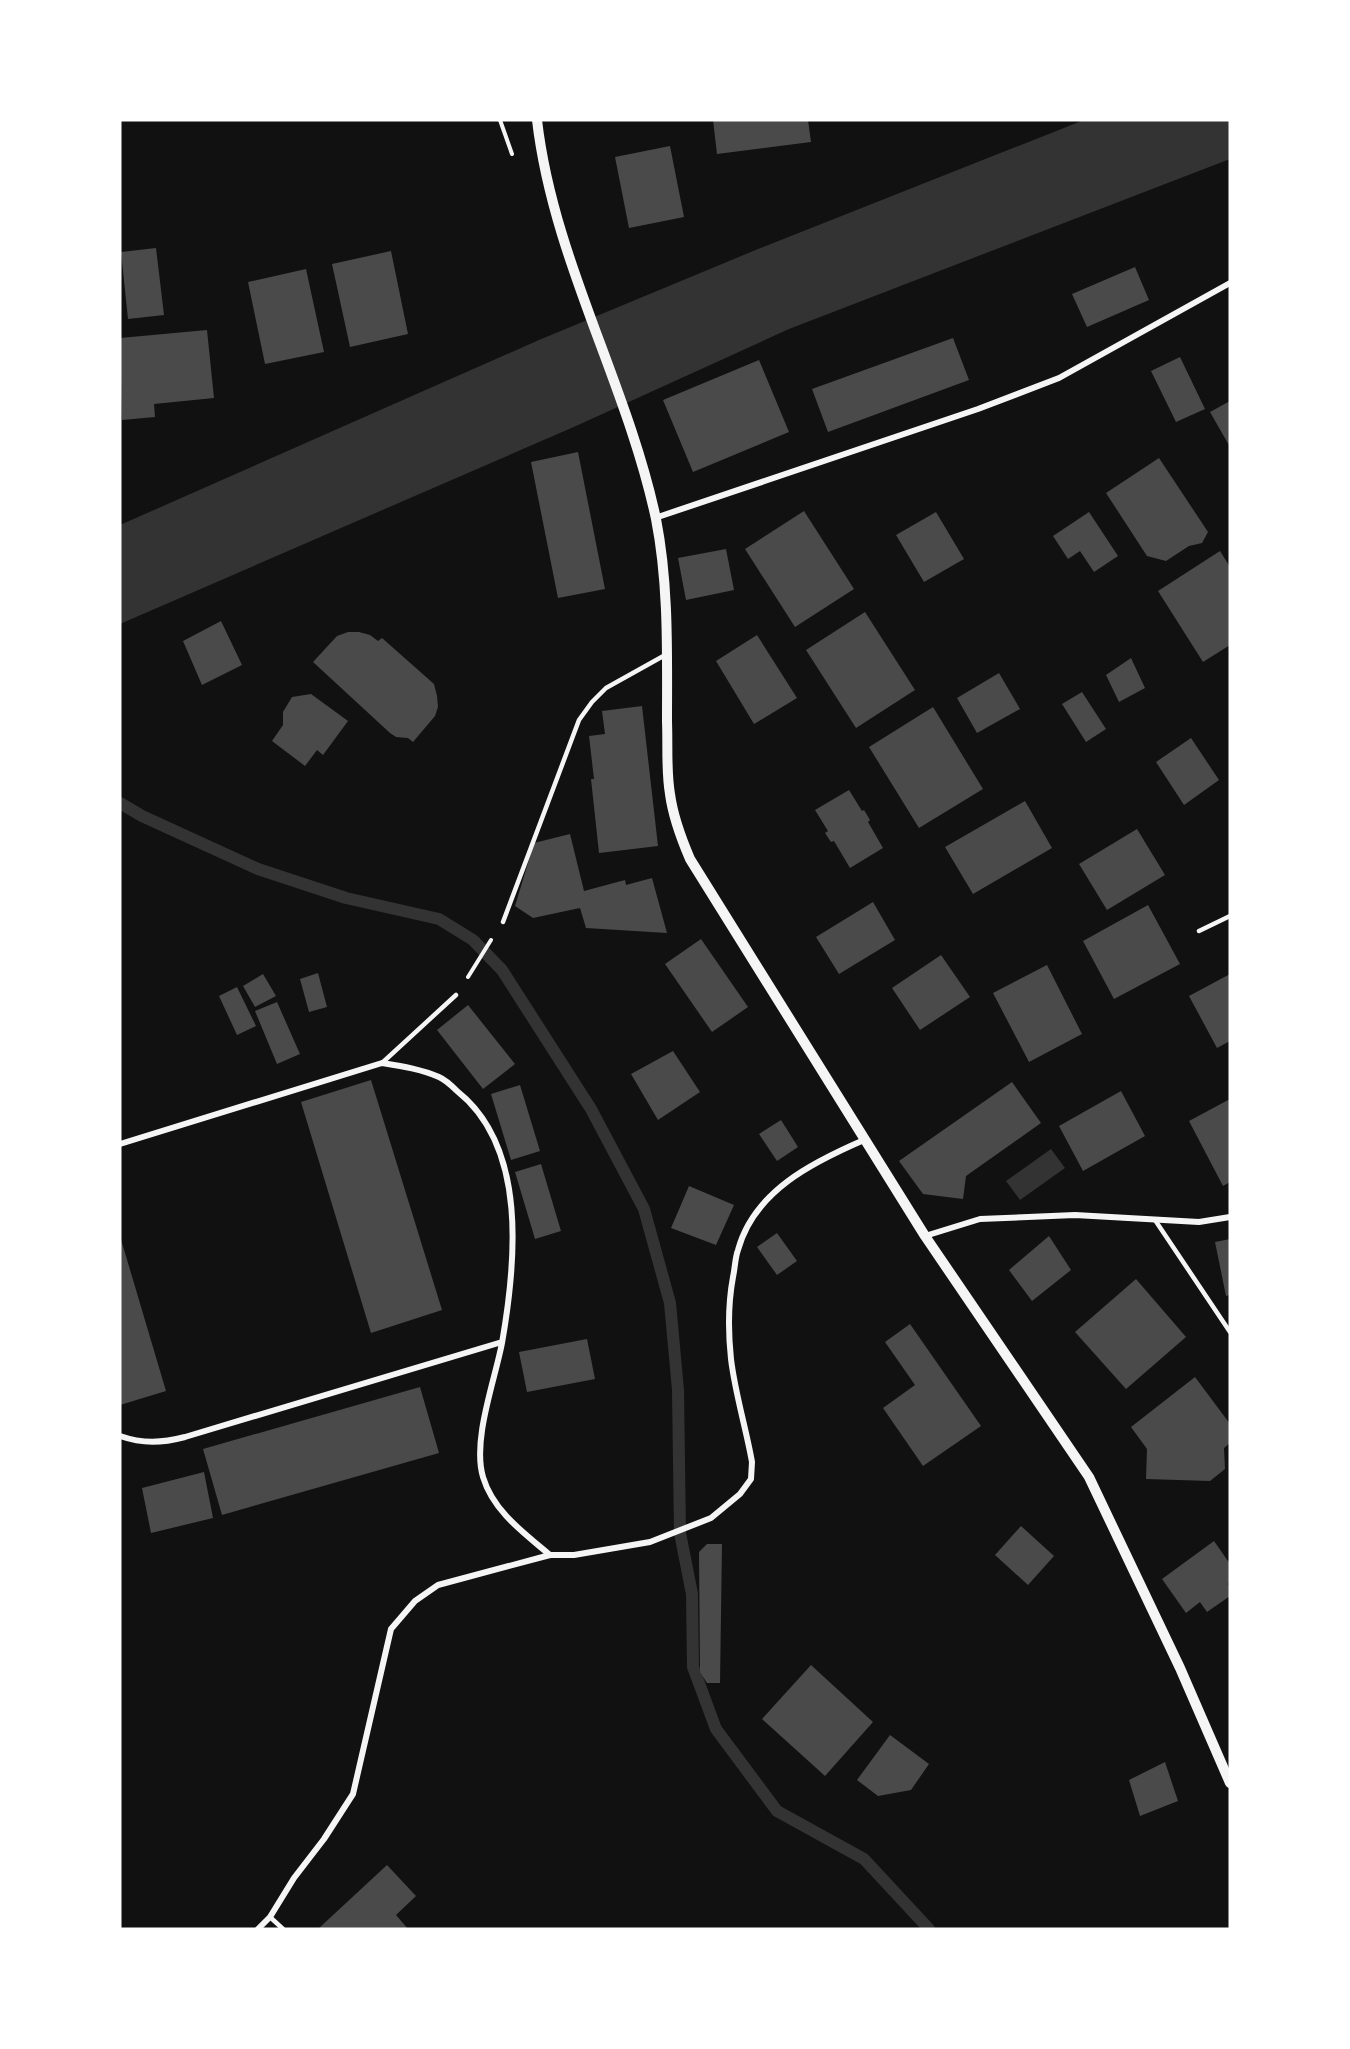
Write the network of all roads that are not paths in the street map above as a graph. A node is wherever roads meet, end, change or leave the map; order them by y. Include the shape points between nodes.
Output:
1 (537, 120) edge
2 (1230, 283) edge
3 (656, 518) junction
4 (667, 654) junction
5 (1230, 916) edge
6 (503, 922) road end
7 (1199, 931) dead end
8 (456, 995) road end
9 (382, 1063) junction
10 (864, 1140) junction
11 (120, 1144) edge
12 (1230, 1217) edge
13 (1155, 1220) junction
14 (925, 1236) junction
15 (1230, 1332) edge
16 (502, 1342) junction
17 (120, 1436) edge
18 (550, 1555) junction
19 (1230, 1784) edge
20 (270, 1917) junction
21 (258, 1929) edge
22 (283, 1929) edge

1 - 3 street via 559,227 630,427
2 - 3 street via 1059,378
3 - 4 street via 663,556
4 - 6 lane via 606,688 579,720
4 - 10 street via 670,794 690,859
5 - 7 lane
8 - 9 lane
9 - 11 street
9 - 16 street via 441,1078 471,1101 489,1126 505,1166 512,1212 513,1253
10 - 14 street
10 - 18 street via 825,1157 776,1191 754,1214 738,1248 728,1323 731,1361 752,1462 751,1479 740,1494 711,1518 650,1542 574,1556
12 - 13 street via 1199,1222
13 - 14 street via 1075,1215 980,1219
13 - 15 lane
14 - 19 street via 1089,1477
16 - 17 street via 161,1443 137,1442
16 - 18 street via 482,1429 482,1474 489,1494 502,1512
18 - 20 street via 438,1585 415,1600 391,1629 353,1794
20 - 21 street
20 - 22 lane

